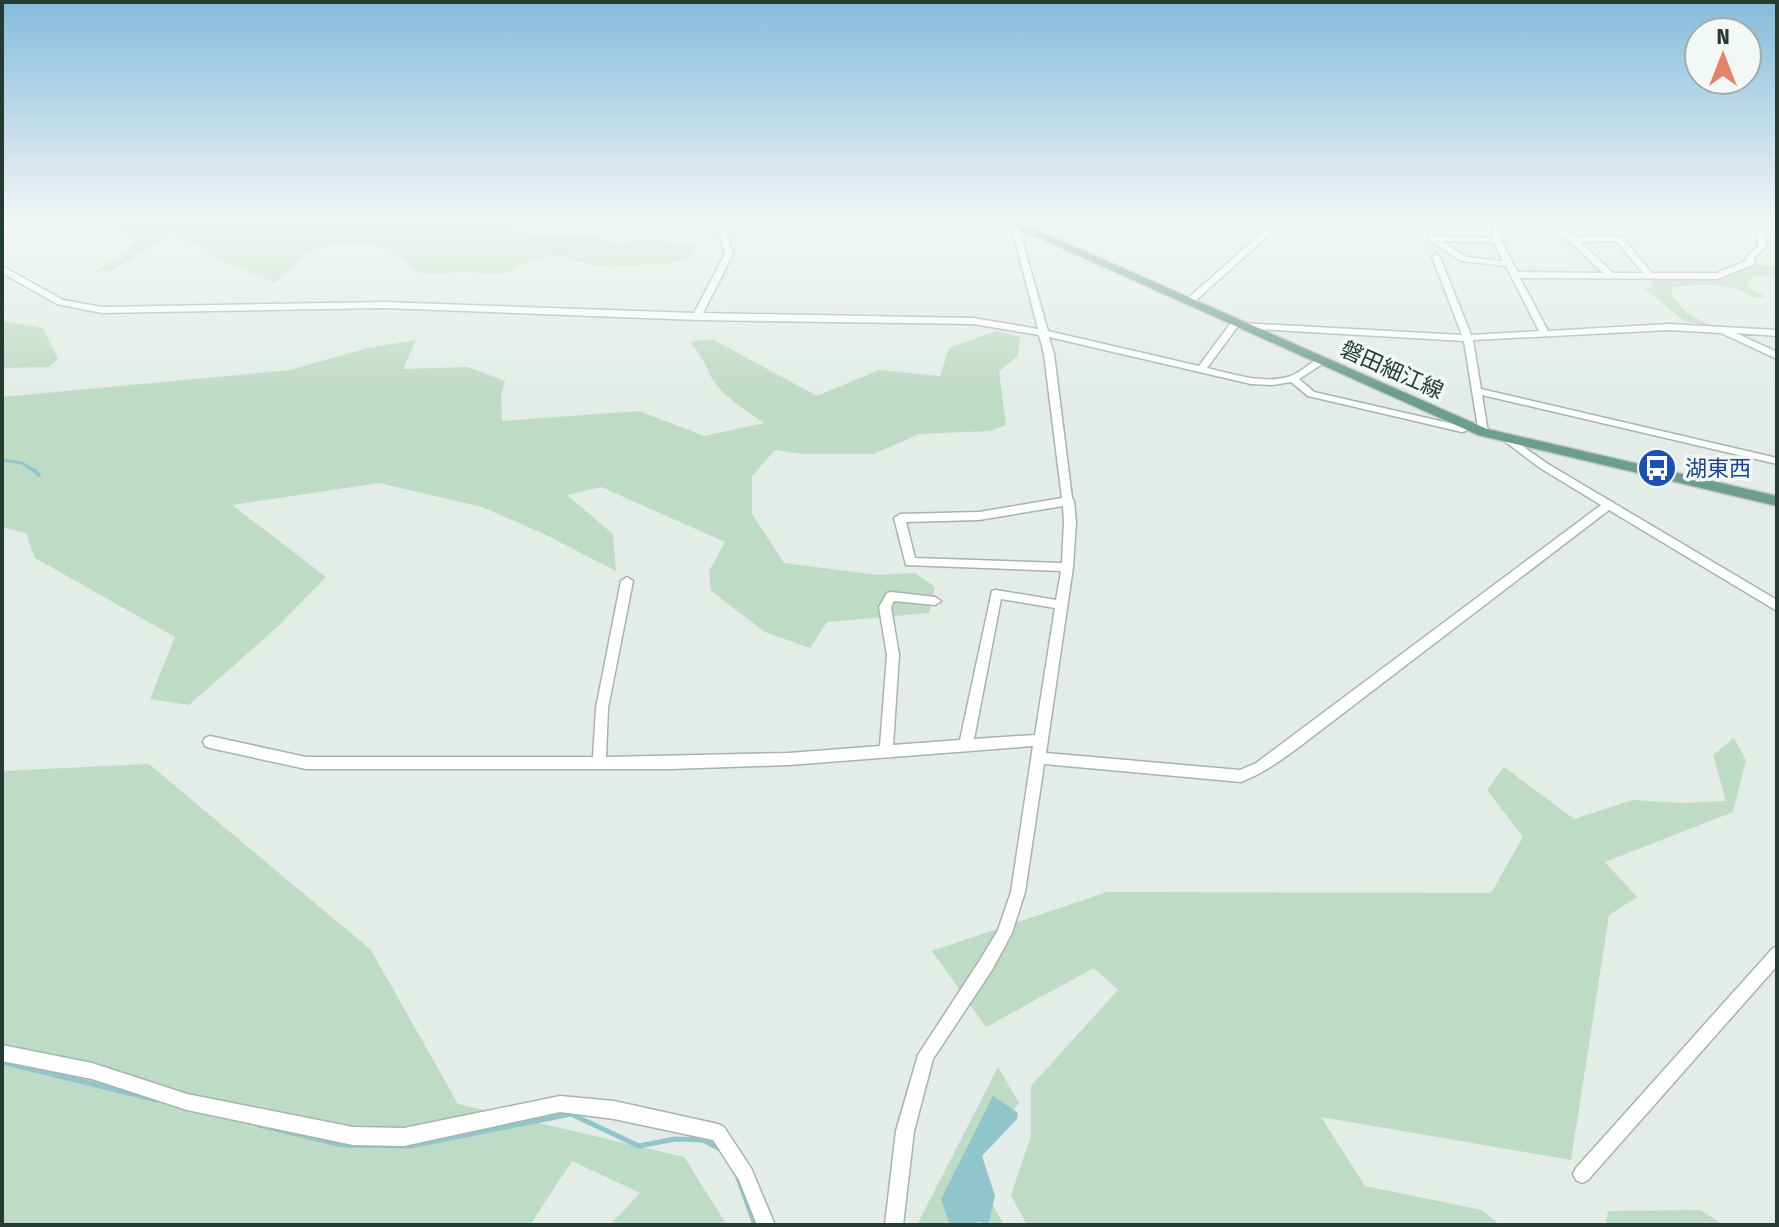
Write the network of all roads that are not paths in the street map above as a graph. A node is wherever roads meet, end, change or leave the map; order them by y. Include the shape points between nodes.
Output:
1 (20, 279) edge
2 (716, 279) edge
3 (1028, 279) edge
4 (1140, 279) edge
5 (1215, 279) edge
6 (1445, 279) edge
7 (1517, 279) edge
8 (1190, 301) junction
9 (697, 317) junction
10 (1239, 323) junction
11 (1719, 329) junction
12 (1544, 332) junction
13 (1777, 333) edge
14 (1045, 334) junction
15 (1468, 338) junction
16 (1777, 356) edge
17 (1321, 361) junction
18 (1201, 370) junction
19 (1294, 380) junction
20 (1476, 391) junction
21 (1462, 429) dead end
22 (1483, 432) junction
23 (1511, 441) junction
24 (1777, 461) edge
25 (1069, 501) junction
26 (1777, 501) edge
27 (1609, 505) junction
28 (1067, 567) junction
29 (627, 581) dead end
30 (935, 601) dead end
31 (1061, 605) junction
32 (1777, 606) edge
33 (1039, 740) junction
34 (210, 742) dead end
35 (966, 745) junction
36 (886, 751) junction
37 (1037, 758) junction
38 (599, 763) junction
39 (1777, 954) edge
40 (2, 1053) edge
41 (1582, 1174) dead end
42 (766, 1225) edge
43 (894, 1225) edge

1 - 9 street via 60,302 113,311 369,305
2 - 9 street
3 - 14 street
4 - 8 main road, 磐田細江線
5 - 8 street
6 - 15 street
7 - 12 street
8 - 10 main road, 磐田細江線
9 - 14 street via 962,320
10 - 15 street
10 - 17 main road, 磐田細江線
10 - 18 street
11 - 12 street
11 - 13 street
11 - 16 street
12 - 15 street
14 - 18 street
14 - 25 street
15 - 20 street
17 - 19 street
17 - 22 main road, 磐田細江線
18 - 19 street via 1251,381
19 - 21 street via 1311,394
20 - 22 street
20 - 24 street
22 - 23 main road, 磐田細江線
23 - 26 main road, 磐田細江線
23 - 27 street
25 - 28 street
25 - 28 street via 979,516 900,518 910,562
27 - 32 street
27 - 37 street via 1298,740 1241,776
28 - 31 street
29 - 38 street via 602,708
30 - 36 street via 891,596 885,607 893,655
31 - 33 street
31 - 35 street via 996,594
33 - 35 street
33 - 37 street
34 - 38 street via 306,763
35 - 36 street
36 - 38 street
37 - 43 street via 1018,892 1004,933 926,1055 905,1131
39 - 41 street
40 - 42 street via 92,1071 187,1102 353,1136 404,1137 560,1104 675,1122 718,1133 745,1174

